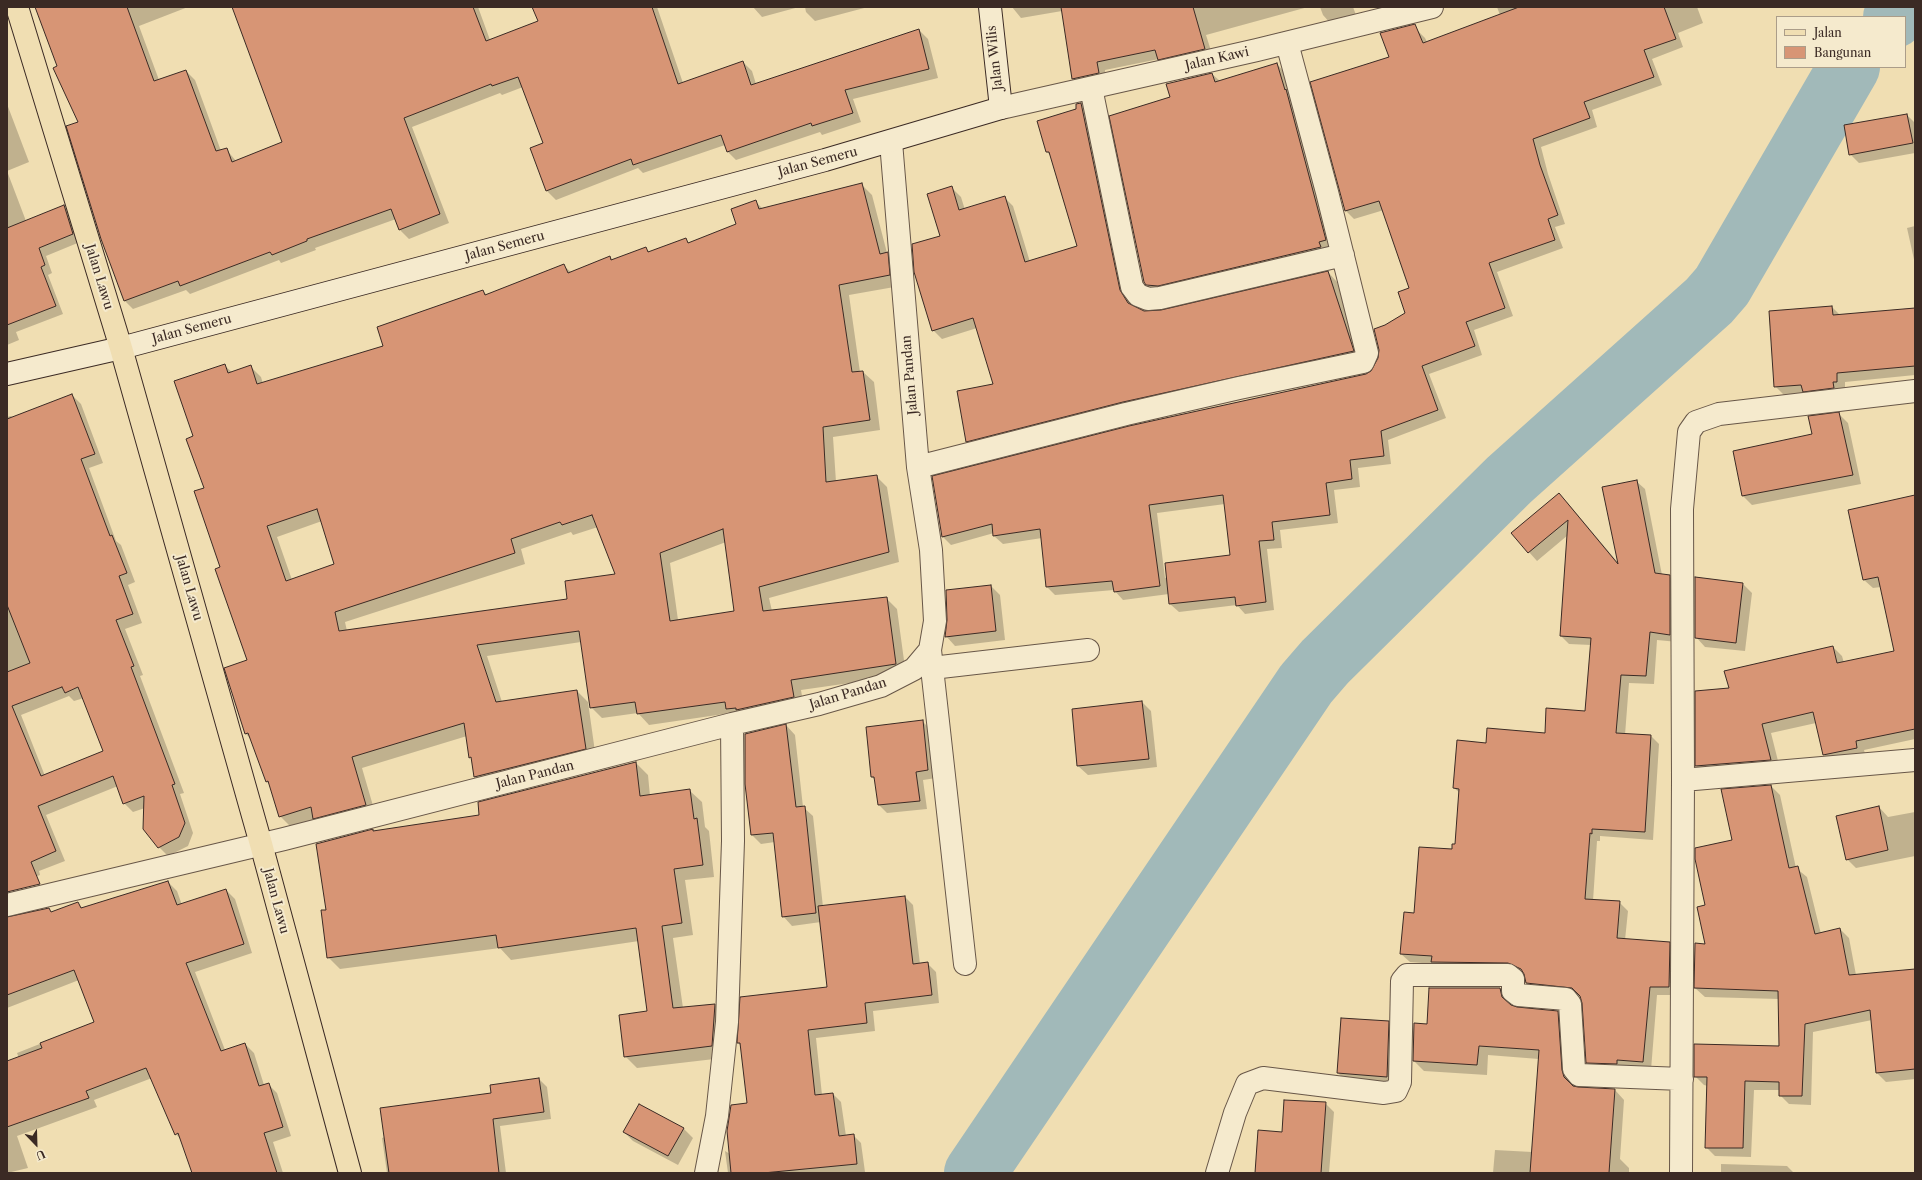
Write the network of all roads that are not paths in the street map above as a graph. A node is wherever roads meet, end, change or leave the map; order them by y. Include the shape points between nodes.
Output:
1 (16, 7) edge
2 (990, 7) edge
3 (1432, 7) edge
4 (1287, 43) junction
5 (1091, 88) junction
6 (1001, 108) junction
7 (891, 142) junction
8 (1343, 255) junction
9 (121, 348) junction
10 (7, 374) edge
11 (1915, 391) edge
12 (918, 467) junction
13 (1088, 650) dead end
14 (931, 659) junction
15 (732, 724) junction
16 (1914, 765) edge
17 (1684, 780) junction
18 (261, 844) junction
19 (7, 905) edge
20 (965, 964) dead end
21 (1682, 1078) junction
22 (350, 1173) edge
23 (706, 1173) edge
24 (1217, 1173) edge
25 (1681, 1173) edge

1 - 9 main road, Jalan Lawu
2 - 6 street, Jalan Wilis
3 - 4 street, Jalan Kawi
4 - 5 street, Jalan Kawi
4 - 8 street
5 - 6 street, Jalan Kawi
5 - 8 street via 1132,287 1138,295 1160,298
6 - 7 street, Jalan Semeru
7 - 9 street, Jalan Semeru
7 - 12 street, Jalan Pandan
8 - 12 street via 1367,353 1363,362 1126,414
9 - 10 street, Jalan Semeru
9 - 18 main road, Jalan Lawu
11 - 17 street via 1719,414 1696,422 1689,432 1682,509
12 - 14 street, Jalan Pandan via 931,550 935,621
13 - 14 street
14 - 15 street, Jalan Pandan via 881,686 819,704
14 - 20 street
15 - 18 street, Jalan Pandan
15 - 23 street via 733,841 727,1022 717,1116
16 - 17 street
17 - 21 street
18 - 19 street, Jalan Pandan
18 - 22 main road, Jalan Lawu
21 - 24 street via 1579,1074 1574,1069 1570,1004 1566,999 1518,994 1513,991 1513,979 1508,975 1407,975 1402,981 1400,1082 1396,1091 1384,1094 1263,1078 1247,1084 1235,1113
21 - 25 street

